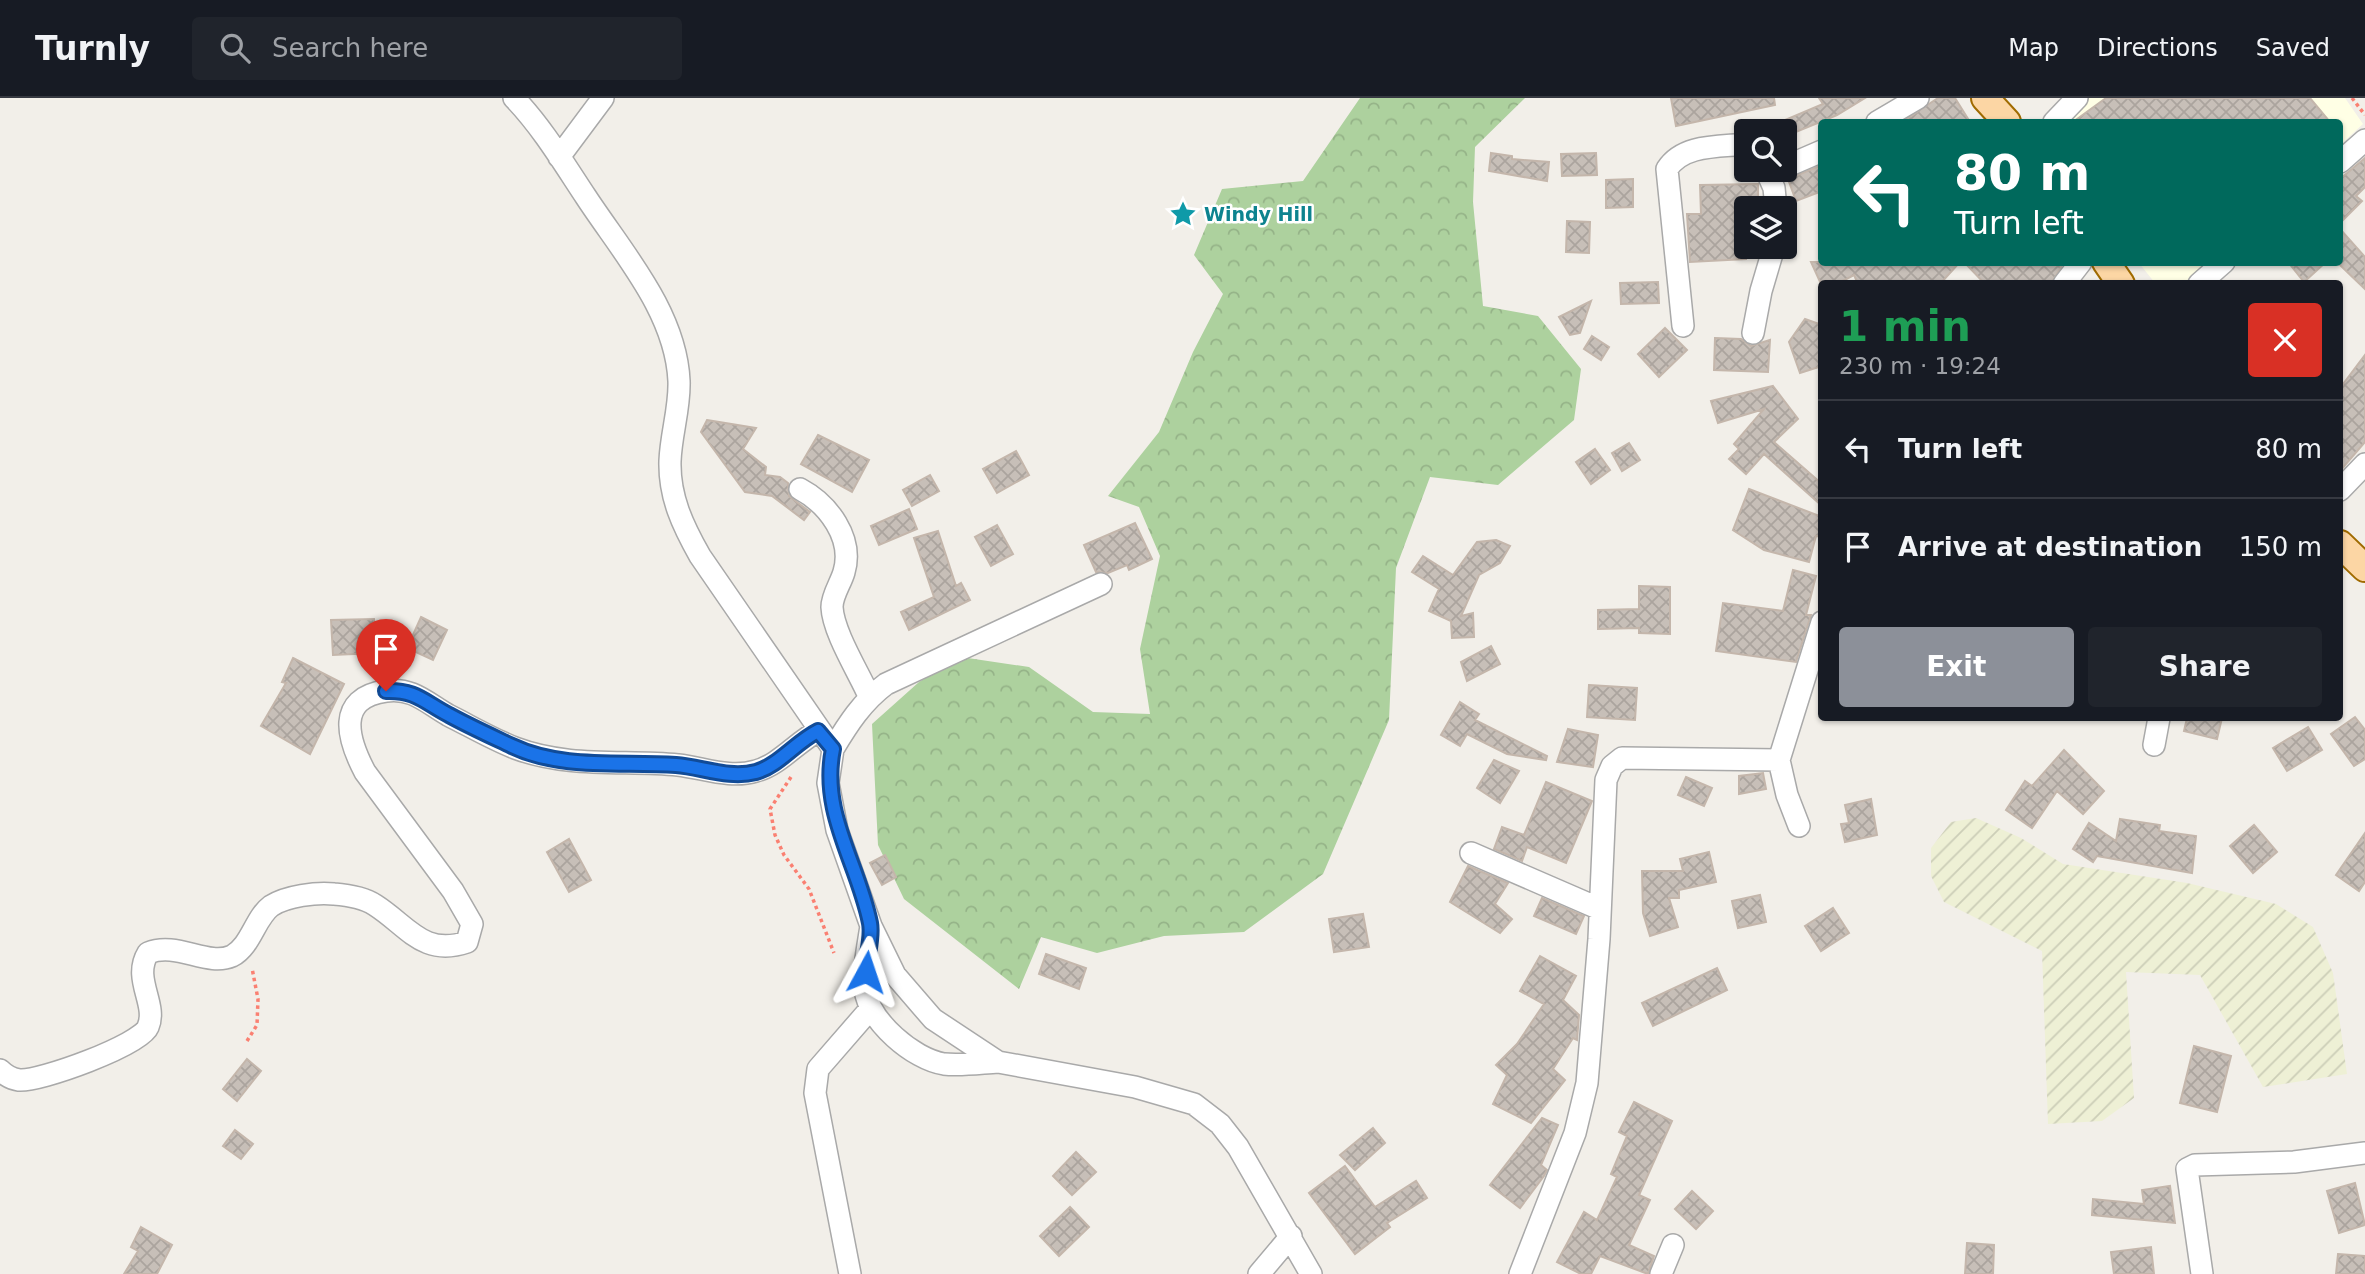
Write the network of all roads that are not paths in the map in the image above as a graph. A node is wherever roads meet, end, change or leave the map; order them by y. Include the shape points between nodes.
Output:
1 (514, 98) edge
2 (603, 98) edge
3 (1918, 98) edge
4 (1985, 98) edge
5 (2077, 98) edge
6 (1882, 119) edge
7 (2004, 119) edge
8 (2057, 119) edge
9 (2365, 140) edge
10 (1734, 146) edge
11 (1818, 153) edge
12 (559, 157) junction
13 (2343, 159) edge
14 (1797, 162) edge
15 (1769, 259) edge
16 (2078, 266) edge
17 (2219, 266) edge
18 (2067, 280) edge
19 (2204, 280) edge
20 (1683, 326) dead end
21 (1754, 333) dead end
22 (2365, 464) edge
23 (2343, 487) edge
24 (800, 489) dead end
25 (2343, 549) edge
26 (2365, 568) edge
27 (1101, 584) dead end
28 (1818, 635) edge
29 (869, 696) junction
30 (2158, 721) edge
31 (818, 731) junction
32 (2154, 746) dead end
33 (833, 749) junction
34 (1779, 760) junction
35 (1799, 826) dead end
36 (1472, 853) dead end
37 (1600, 909) junction
38 (871, 926) junction
39 (870, 1008) junction
40 (998, 1062) junction
41 (0, 1070) edge
42 (2365, 1153) edge
43 (1291, 1236) junction
44 (1673, 1245) dead end
45 (850, 1274) edge
46 (1259, 1274) edge
47 (1311, 1274) edge
48 (1520, 1274) edge
49 (1661, 1274) edge
50 (2202, 1274) edge

1 - 12 street
2 - 12 street
3 - 6 street
4 - 7 main road
5 - 8 street
9 - 13 street
10 - 20 street via 1687,152 1667,169
11 - 14 street
12 - 31 street via 652,296 670,338 679,380 670,461 681,523
15 - 21 street
16 - 18 street
17 - 19 street
22 - 23 street
24 - 29 street via 830,512 842,536 845,570 832,607
25 - 26 main road
27 - 29 street via 902,676
28 - 34 street
29 - 33 street
30 - 32 street
31 - 33 street
31 - 41 street via 767,768 754,772 582,762 515,748 403,690 370,695 357,703 349,719 354,752 453,891 472,924 467,942 450,948 430,945 374,904 330,893 291,898 270,907 242,947 224,958 165,949 148,953 141,970 148,1028 141,1036 38,1078 19,1080
33 - 38 street via 828,783 837,830
34 - 35 street
34 - 37 street via 1622,758 1612,766 1606,780
36 - 37 street
37 - 48 street via 1587,1083 1575,1133
38 - 39 street via 865,990
38 - 40 street via 895,975 933,1018
39 - 40 street via 916,1053 944,1064
39 - 45 street via 818,1069 815,1093
40 - 43 street via 1123,1084 1194,1104 1220,1124 1238,1147
42 - 50 street via 2187,1169
43 - 46 street
43 - 47 street
44 - 49 street

